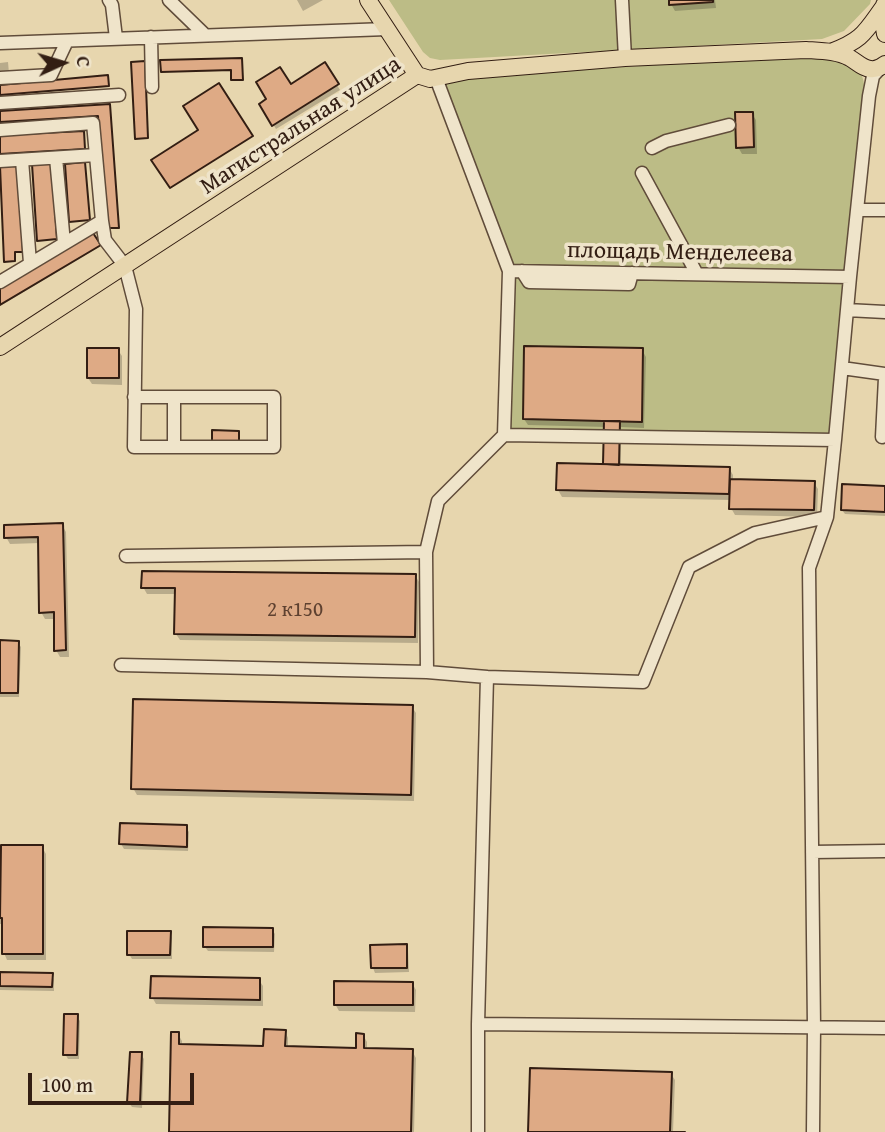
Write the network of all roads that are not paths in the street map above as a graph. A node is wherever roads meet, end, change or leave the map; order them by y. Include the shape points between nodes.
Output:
1 (169, 0) edge
2 (368, 0) edge
3 (622, 0) edge
4 (114, 2) edge
5 (885, 4) edge
6 (387, 29) junction
7 (204, 34) junction
8 (151, 37) junction
9 (860, 37) junction
10 (885, 37) edge
11 (116, 38) junction
12 (67, 41) junction
13 (0, 43) edge
14 (831, 52) junction
15 (625, 58) junction
16 (860, 65) junction
17 (884, 65) edge
18 (417, 75) junction
19 (0, 78) edge
20 (436, 78) junction
21 (152, 87) dead end
22 (119, 95) dead end
23 (869, 96) junction
24 (0, 103) edge
25 (729, 125) dead end
26 (0, 130) edge
27 (652, 148) dead end
28 (96, 155) junction
29 (56, 158) junction
30 (22, 160) junction
31 (0, 161) edge
32 (642, 173) dead end
33 (885, 210) edge
34 (854, 218) junction
35 (102, 221) junction
36 (64, 243) junction
37 (30, 263) junction
38 (125, 266) junction
39 (515, 271) junction
40 (697, 274) junction
41 (850, 277) junction
42 (0, 282) edge
43 (847, 310) junction
44 (885, 312) edge
45 (0, 347) edge
46 (842, 368) junction
47 (885, 376) edge
48 (134, 397) junction
49 (174, 397) junction
50 (505, 435) junction
51 (882, 437) dead end
52 (835, 440) junction
53 (174, 447) junction
54 (827, 517) junction
55 (426, 552) junction
56 (126, 556) dead end
57 (121, 665) dead end
58 (427, 671) junction
59 (487, 677) junction
60 (885, 851) edge
61 (812, 852) junction
62 (478, 1024) junction
63 (814, 1027) junction
64 (885, 1028) edge
65 (478, 1132) edge
66 (813, 1132) edge

1 - 7 street
2 - 6 main road
3 - 15 street
4 - 11 street
5 - 9 main road
5 - 10 main road
6 - 7 street
6 - 18 main road
7 - 8 street
8 - 11 street
8 - 21 street
9 - 10 main road via 874,33
9 - 14 main road
9 - 16 main road via 854,51
11 - 12 street
12 - 13 street
12 - 19 street via 51,75
14 - 15 main road, Магистральная улица
14 - 16 main road
15 - 20 main road, Магистральная улица via 468,71
16 - 17 main road via 873,70
16 - 23 street via 867,76
17 - 23 street via 873,76
18 - 20 main road, Магистральная улица
18 - 38 main road, Магистральная улица
20 - 39 street
22 - 24 street
23 - 34 street
25 - 27 street
26 - 28 street via 93,123
28 - 29 street
28 - 35 street
29 - 30 street
29 - 36 street
30 - 31 street
30 - 37 street
32 - 40 street
33 - 34 street
34 - 41 street
35 - 36 street
35 - 38 street via 105,240
36 - 37 street
37 - 42 street
38 - 45 main road, Магистральная улица
38 - 48 street via 136,309
39 - 40 street, площадь Менделеева
39 - 50 street
40 - 41 street, площадь Менделеева via 734,271
41 - 43 street
43 - 44 street
43 - 46 street
46 - 47 street
46 - 52 street
47 - 51 street
48 - 49 street
48 - 53 street via 134,447
49 - 53 street
49 - 53 street via 274,397 274,447
50 - 52 street
50 - 55 street via 438,501
52 - 54 street
54 - 59 street via 755,533 689,567 643,682
54 - 61 street via 809,568
55 - 56 street
55 - 58 street
57 - 58 street
58 - 59 street
59 - 62 street
60 - 61 street
61 - 63 street
62 - 63 street
62 - 65 street
63 - 64 street
63 - 66 street

